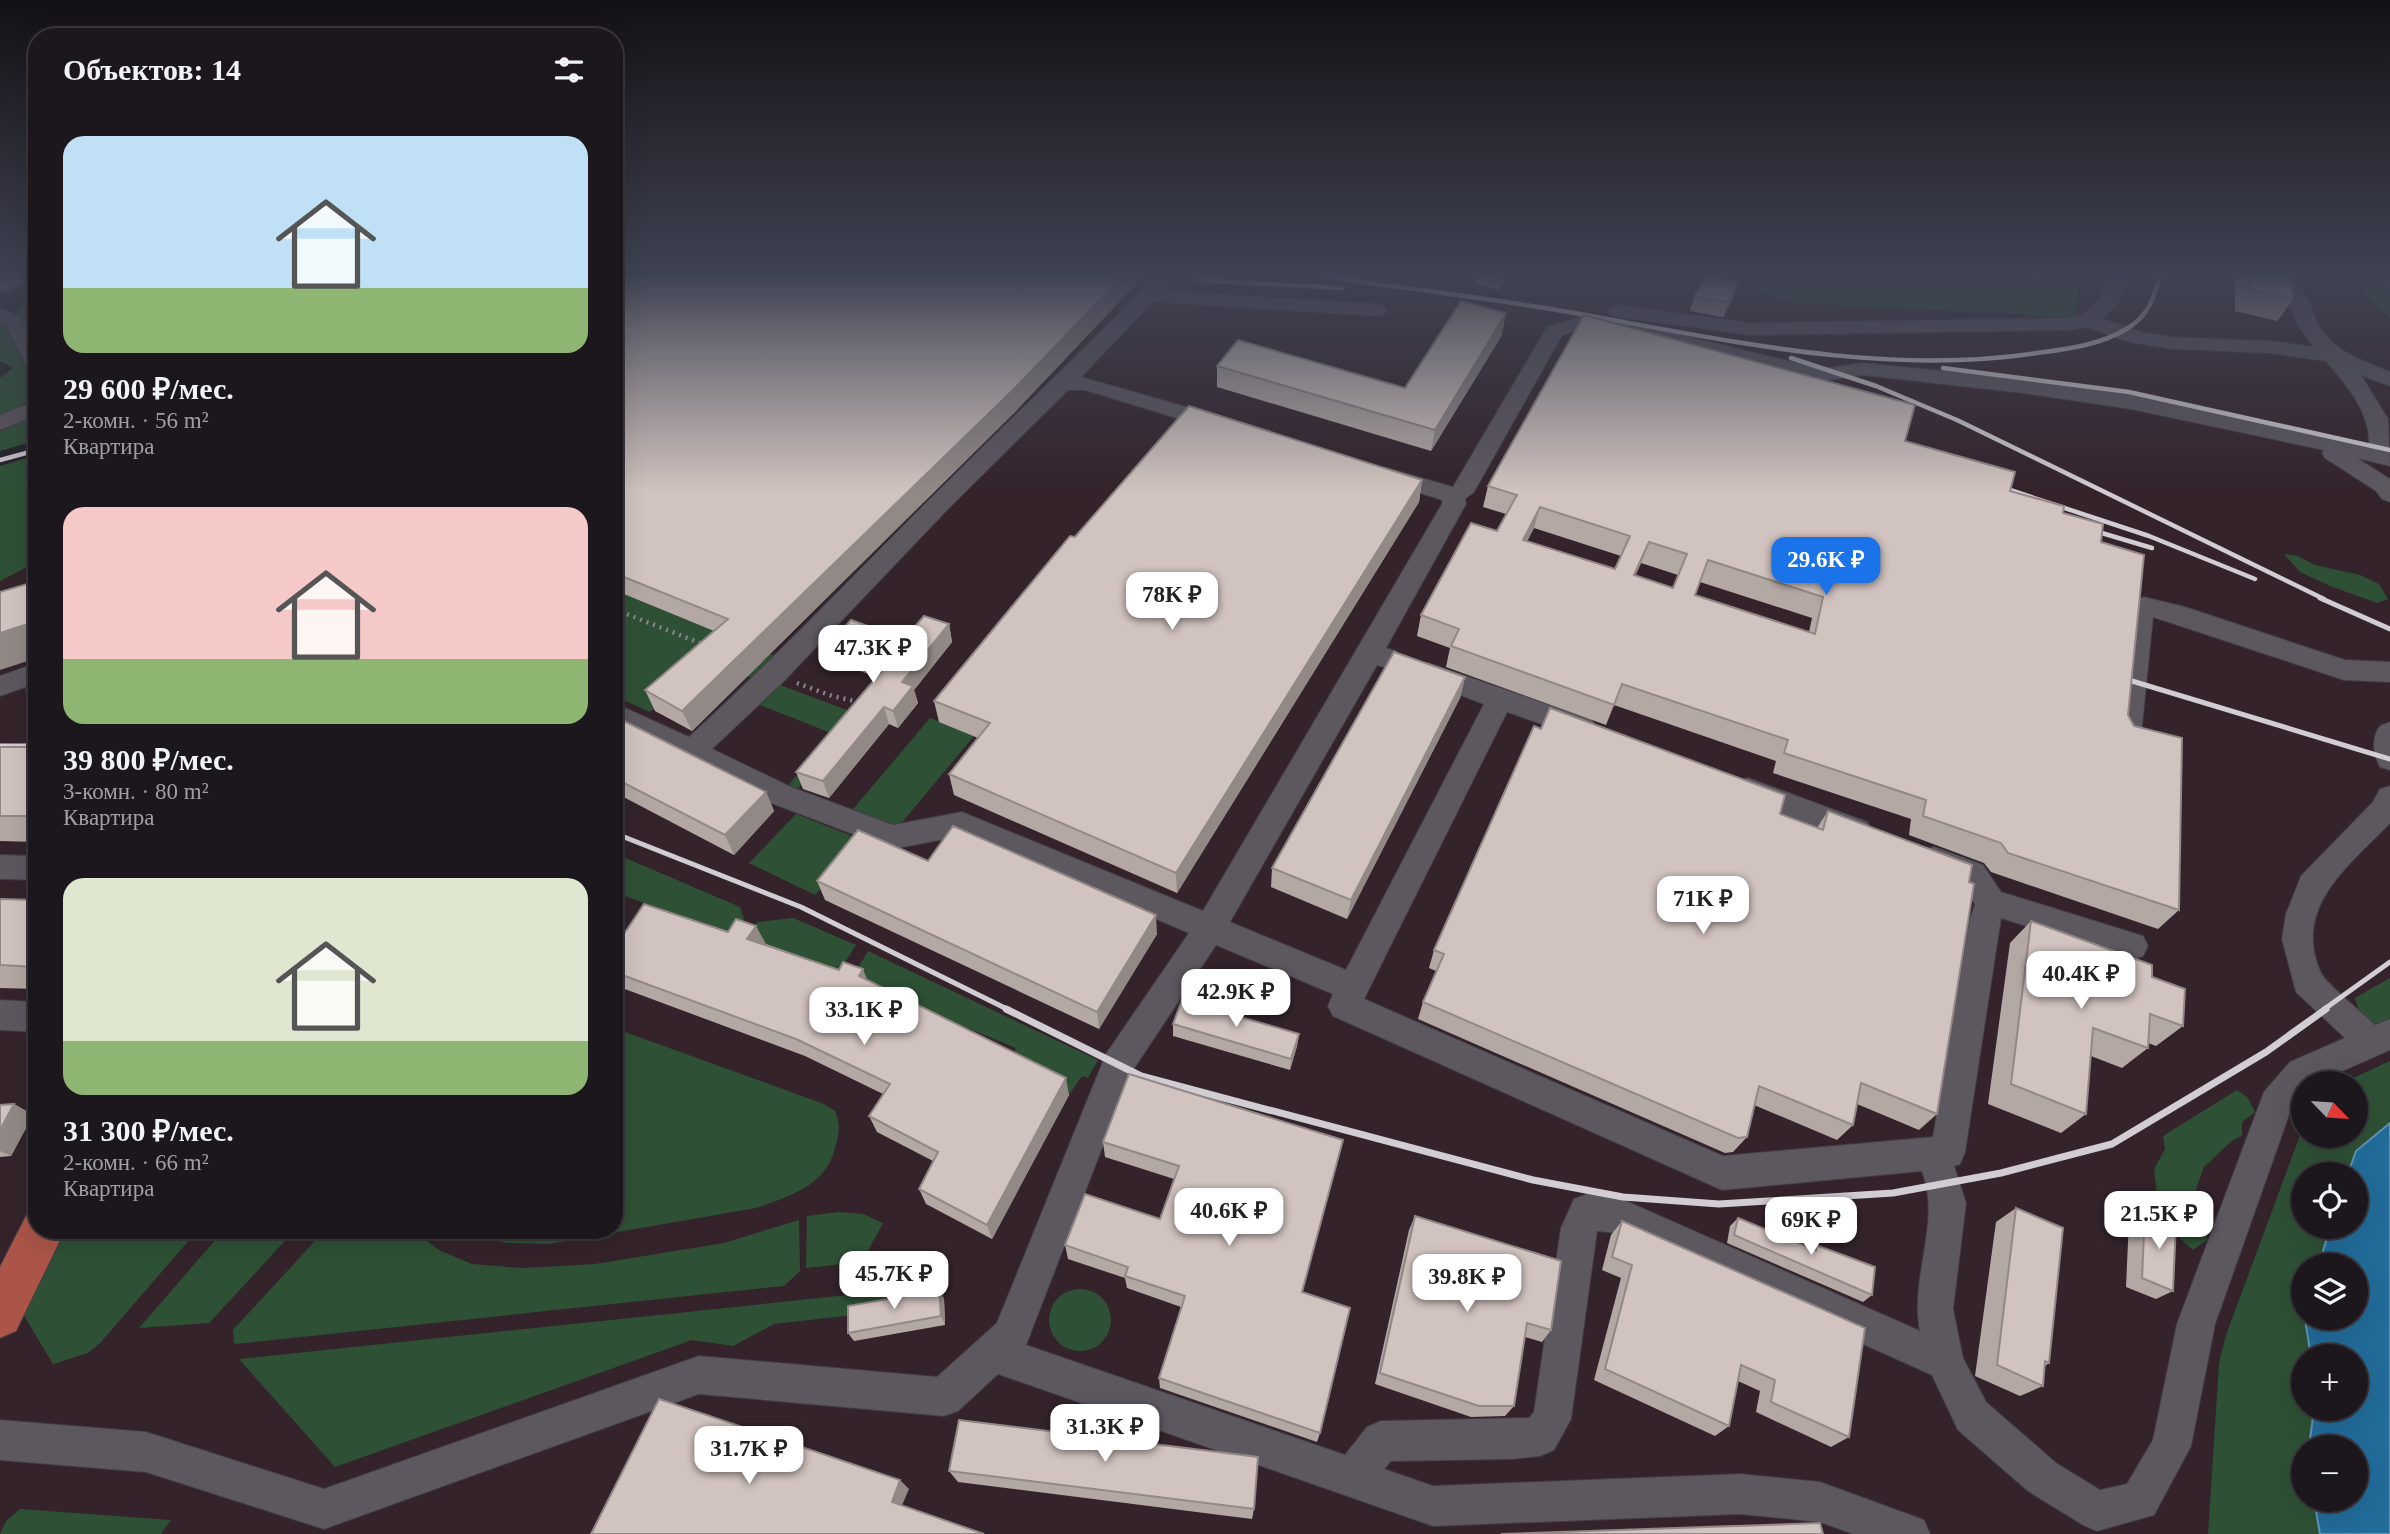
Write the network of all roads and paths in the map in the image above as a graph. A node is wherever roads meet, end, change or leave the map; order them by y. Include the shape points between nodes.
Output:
1 (1097, 348) edge
2 (1545, 348) edge
3 (1708, 348) edge
4 (2273, 348) edge
5 (2328, 348) edge
6 (2336, 356) junction
7 (2390, 380) edge
8 (1062, 384) junction
9 (28, 407) edge
10 (0, 423) edge
11 (1243, 431) edge
12 (2305, 438) junction
13 (2385, 457) edge
14 (1369, 469) edge
15 (2390, 494) edge
16 (1453, 495) junction
17 (623, 613) edge
18 (716, 650) edge
19 (1371, 652) junction
20 (2390, 673) edge
21 (775, 674) junction
22 (28, 676) edge
23 (0, 686) edge
24 (1500, 699) junction
25 (872, 705) edge
26 (623, 717) edge
27 (2390, 733) edge
28 (2127, 736) edge
29 (1608, 737) edge
30 (692, 751) junction
31 (2390, 760) edge
32 (1724, 780) edge
33 (2390, 797) edge
34 (0, 867) edge
35 (28, 868) edge
36 (1991, 902) junction
37 (1210, 928) junction
38 (2132, 946) dead end
39 (1353, 989) junction
40 (0, 1016) edge
41 (28, 1017) edge
42 (2380, 1038) edge
43 (1932, 1154) junction
44 (38, 1239) edge
45 (0, 1315) edge
46 (993, 1353) junction
47 (1945, 1362) junction
48 (0, 1440) edge
49 (1352, 1478) junction
50 (2094, 1523) edge
51 (1910, 1534) edge

1 - 8 street
2 - 16 street via 1462,492
3 - 12 street via 1821,375 1863,369 2023,386 2131,402
4 - 6 street
5 - 6 street
6 - 7 street
6 - 13 street via 2365,392 2377,417
8 - 11 street via 1086,383
8 - 21 street
9 - 10 street
12 - 13 street
12 - 15 street via 2351,463
14 - 16 street
16 - 19 street via 1454,504
17 - 18 path
19 - 24 street
19 - 37 street
20 - 28 street via 2344,670 2144,606 2138,623
21 - 25 path via 832,696
21 - 30 street
22 - 23 street
24 - 29 street
24 - 39 street
26 - 30 street
27 - 31 street
30 - 37 street via 791,799 892,837 962,824
32 - 36 street via 1972,874
33 - 42 street via 2384,810 2312,885 2297,939 2307,982
34 - 35 street
36 - 38 street
36 - 43 street via 1984,919 1948,1152
37 - 39 street
37 - 46 street via 1118,1065 1012,1336
39 - 43 street via 1344,1006 1722,1173
40 - 41 street
42 - 50 street via 2302,1073 2276,1103 2196,1324 2171,1446 2140,1501
43 - 47 street via 1948,1203 1934,1309
44 - 45 main road
46 - 48 street via 944,1397 698,1375 324,1509 146,1452
46 - 49 street
47 - 49 street via 1618,1215 1587,1212 1579,1228 1552,1419 1540,1436 1381,1441
47 - 50 street via 1972,1416
49 - 51 street via 1433,1506 1740,1494 1820,1502

